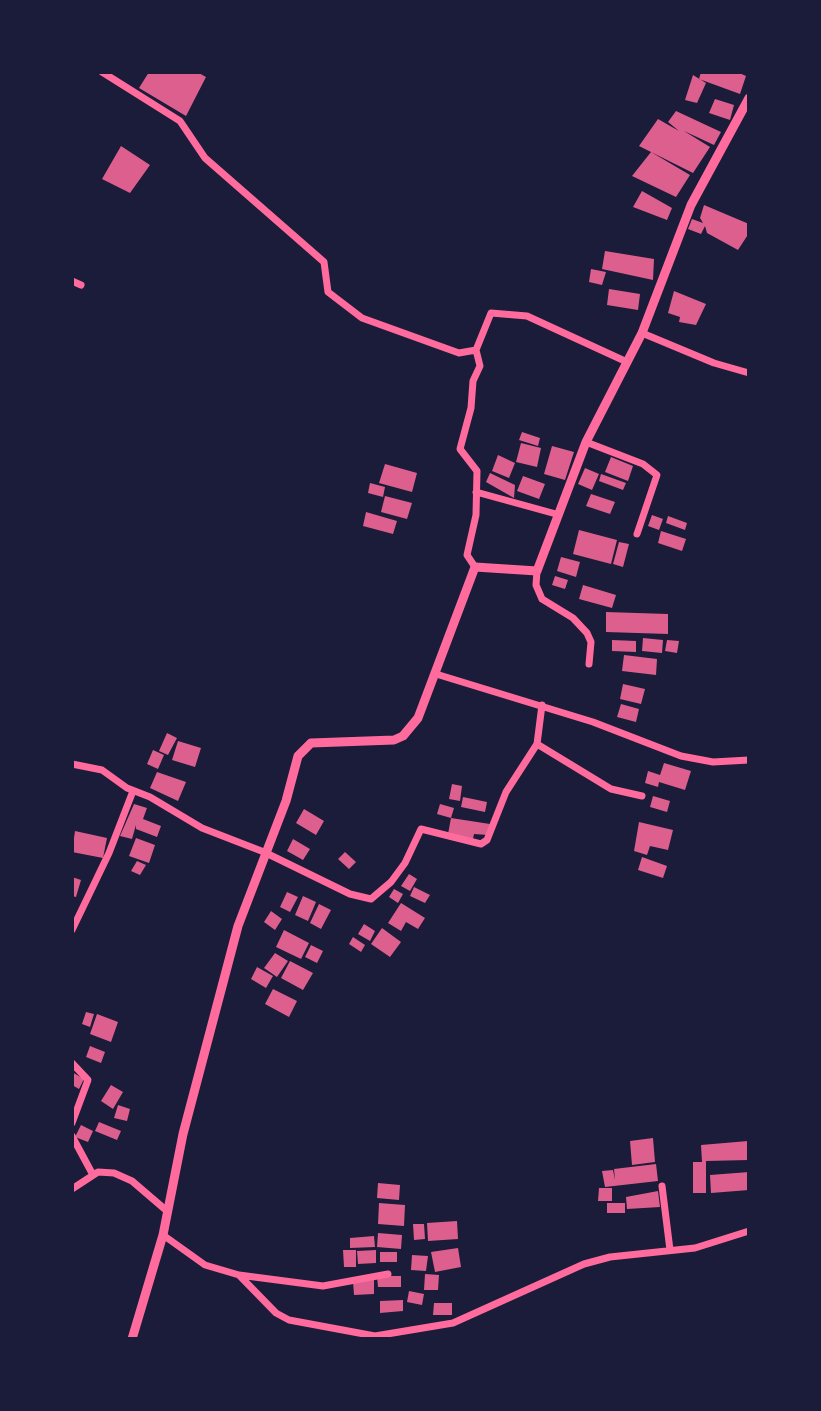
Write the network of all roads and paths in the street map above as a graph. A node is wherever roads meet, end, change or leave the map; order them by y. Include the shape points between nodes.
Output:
1 (102, 72) edge
2 (749, 98) edge
3 (72, 281) edge
4 (81, 285) dead end
5 (642, 333) junction
6 (476, 350) junction
7 (627, 362) junction
8 (749, 373) edge
9 (586, 442) junction
10 (476, 492) junction
11 (556, 514) junction
12 (637, 534) dead end
13 (475, 567) junction
14 (537, 571) junction
15 (589, 664) dead end
16 (436, 674) junction
17 (542, 705) junction
18 (537, 744) junction
19 (749, 760) edge
20 (72, 764) edge
21 (133, 791) junction
22 (642, 796) dead end
23 (264, 852) junction
24 (72, 930) edge
25 (72, 1063) edge
26 (72, 1123) edge
27 (72, 1136) edge
28 (93, 1175) junction
29 (662, 1186) dead end
30 (72, 1189) edge
31 (167, 1211) junction
32 (749, 1231) edge
33 (163, 1235) junction
34 (670, 1250) junction
35 (388, 1274) dead end
36 (239, 1275) junction
37 (132, 1339) edge

1 - 6 street via 184,125 205,158 324,262 325,288 347,308 450,351
2 - 5 street via 691,205
3 - 4 street
5 - 7 street
5 - 8 street
6 - 7 street via 486,317 497,313 536,318
6 - 10 street via 480,366 460,449 474,464
7 - 9 street
9 - 11 street
9 - 12 street via 643,464 657,475
10 - 11 street
10 - 13 street via 467,555
11 - 14 street
13 - 14 street
13 - 16 street
14 - 15 street via 542,599 587,633
16 - 17 street
16 - 23 street via 418,718 403,736 322,741 305,747
17 - 18 street
17 - 19 street via 681,756 713,762
18 - 22 street via 611,789
18 - 23 street via 506,792 485,843 421,829 405,863 374,898 350,894
20 - 21 street via 102,770
21 - 23 street via 202,828
21 - 24 street
23 - 31 street via 238,926
25 - 26 street via 88,1080
27 - 28 street
28 - 30 street
28 - 31 street via 114,1173 132,1181
29 - 34 street
31 - 33 street
32 - 34 street
33 - 36 street via 205,1265
33 - 37 street
34 - 36 street via 584,1264 453,1323 391,1335 328,1330 289,1320
35 - 36 street via 323,1286

